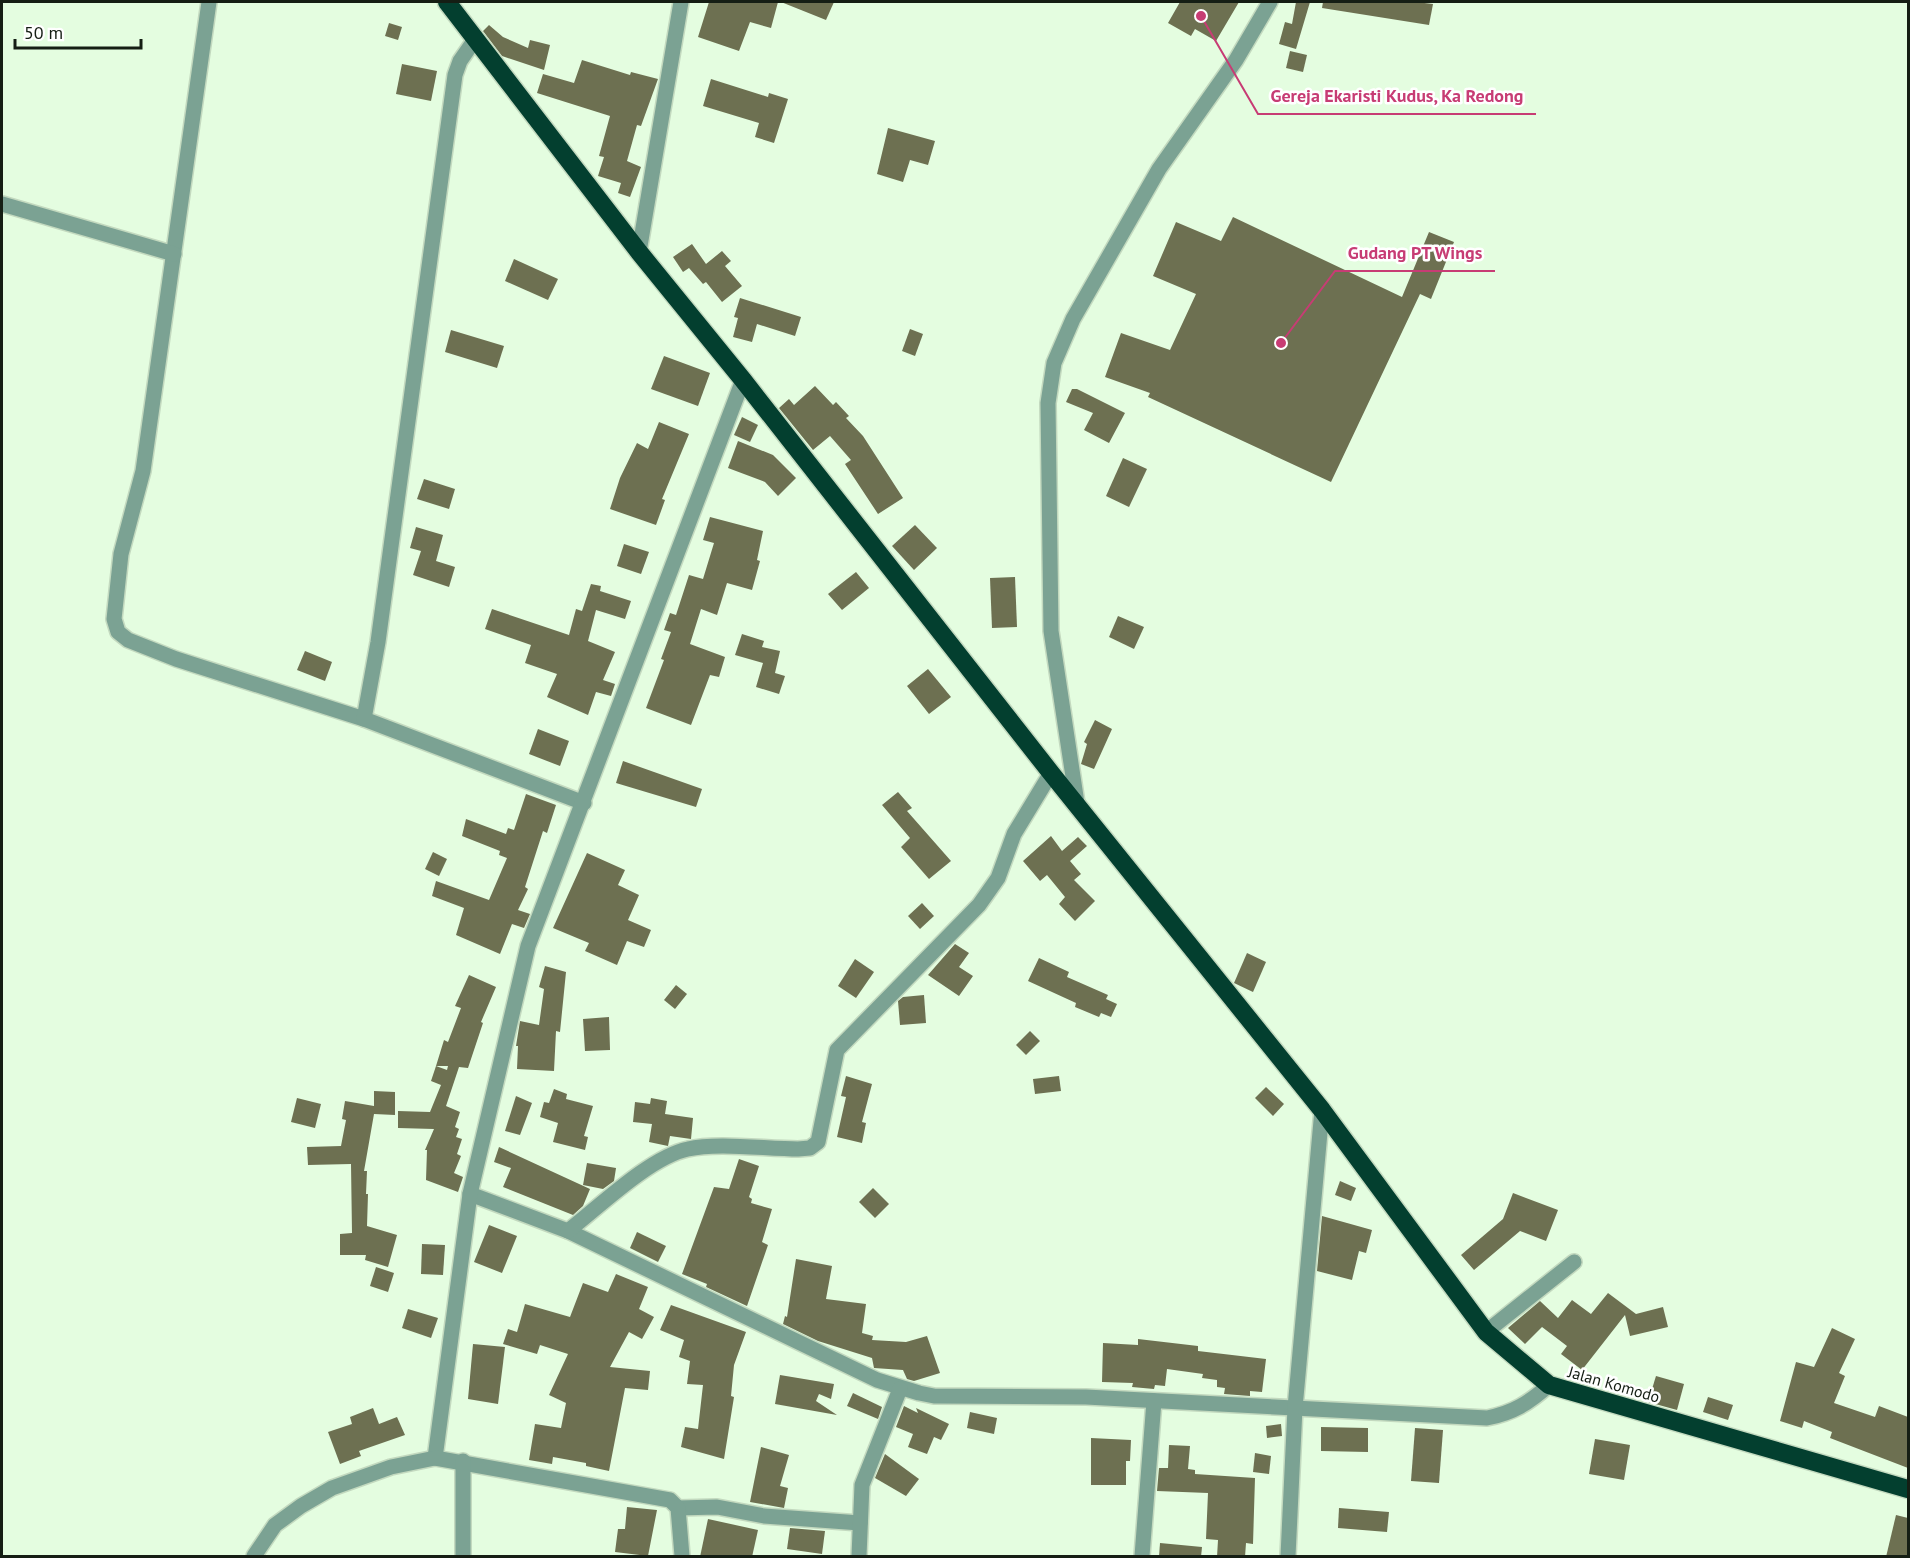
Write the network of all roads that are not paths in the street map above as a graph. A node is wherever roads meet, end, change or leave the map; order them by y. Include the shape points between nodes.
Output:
1 (209, 2) edge
2 (447, 2) edge
3 (681, 2) edge
4 (1270, 2) edge
5 (476, 38) junction
6 (2, 204) edge
7 (639, 252) junction
8 (174, 254) junction
9 (743, 380) junction
10 (364, 719) junction
11 (1051, 773) junction
12 (584, 803) junction
13 (1077, 803) junction
14 (1322, 1110) junction
15 (470, 1194) junction
16 (568, 1231) junction
17 (1574, 1262) dead end
18 (1486, 1332) junction
19 (1549, 1385) junction
20 (900, 1389) junction
21 (1154, 1401) junction
22 (1295, 1408) junction
23 (435, 1458) junction
24 (463, 1461) junction
25 (1908, 1488) edge
26 (678, 1508) junction
27 (860, 1523) junction
28 (254, 1557) edge
29 (463, 1557) edge
30 (682, 1557) edge
31 (859, 1557) edge
32 (1142, 1557) edge
33 (1288, 1557) edge

1 - 8 street
2 - 5 highway, Jalan Komodo
3 - 7 street
4 - 13 street via 1236,60 1159,169 1073,319 1054,363 1048,404 1051,631
5 - 7 highway, Jalan Komodo
5 - 10 street via 455,75 378,642
6 - 8 street
7 - 9 highway, Jalan Komodo
8 - 10 street via 142,471 121,554 114,619 118,633 176,659
9 - 11 highway, Jalan Komodo
9 - 12 street
10 - 12 street
11 - 13 highway, Jalan Komodo
11 - 16 street via 1014,834 998,878 979,905 837,1050 818,1142 810,1148 798,1149 699,1148 677,1152 659,1160
12 - 15 street via 528,946
13 - 14 highway, Jalan Komodo
14 - 18 highway, Jalan Komodo
14 - 22 street
15 - 16 street
15 - 23 street
16 - 20 street
17 - 18 street
18 - 19 highway, Jalan Komodo
19 - 22 street via 1515,1411 1487,1418
19 - 25 highway, Jalan Komodo
20 - 21 street via 934,1396
20 - 27 street via 862,1485
21 - 22 street
21 - 32 street
22 - 33 street
23 - 24 street
23 - 28 street via 391,1467 332,1488 275,1525
24 - 26 street via 670,1500
24 - 29 street
26 - 27 street via 717,1507 764,1516
26 - 30 street
27 - 31 street

